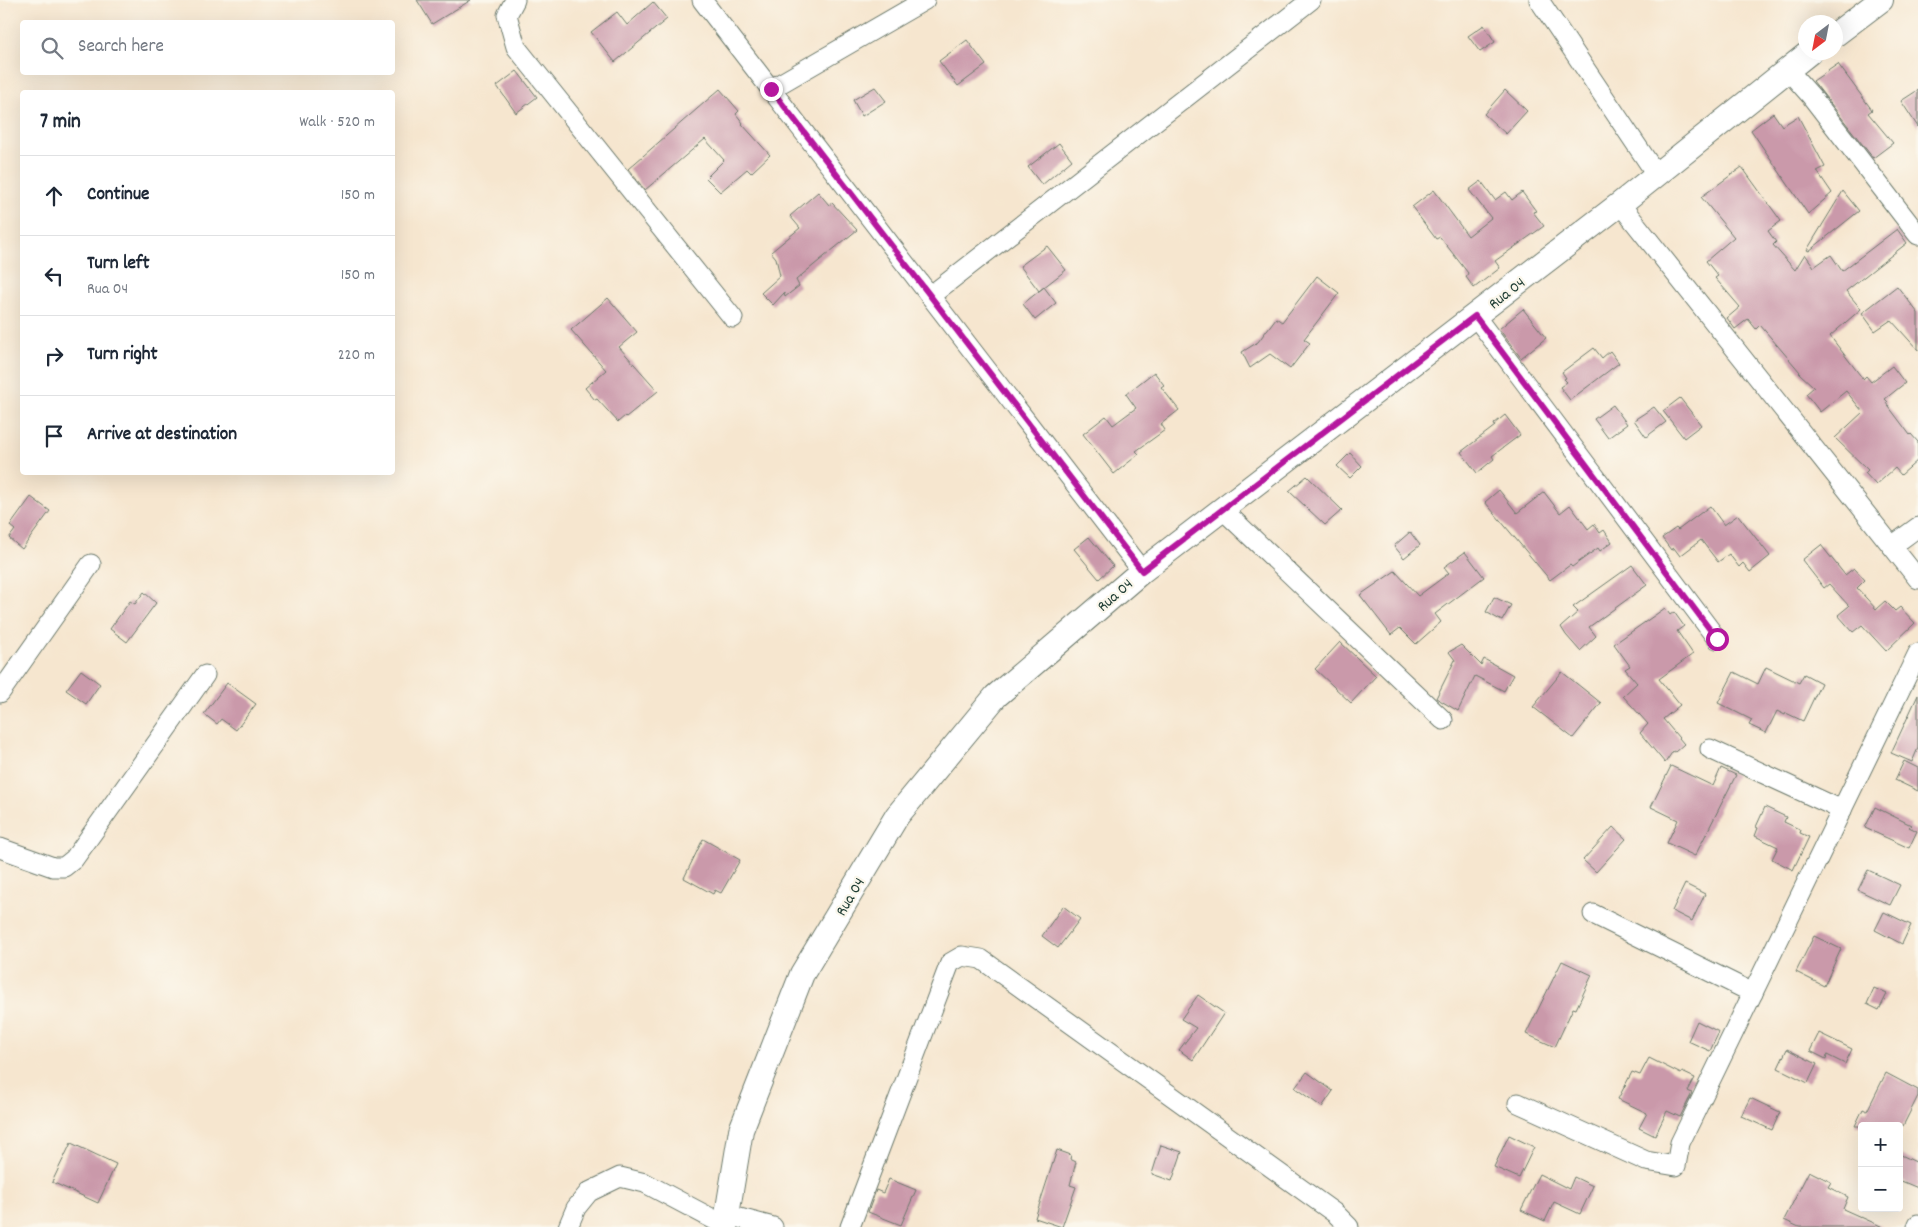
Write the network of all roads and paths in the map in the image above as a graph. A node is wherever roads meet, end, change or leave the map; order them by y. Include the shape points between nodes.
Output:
1 (515, 0) edge
2 (702, 0) edge
3 (925, 0) edge
4 (1311, 0) edge
5 (1539, 0) edge
6 (1870, 3) edge
7 (1843, 28) edge
8 (1799, 60) edge
9 (1787, 69) junction
10 (771, 89) junction
11 (1656, 174) junction
12 (1620, 204) junction
13 (1918, 236) edge
14 (930, 296) junction
15 (1475, 316) junction
16 (733, 318) dead end
17 (1222, 509) junction
18 (1918, 527) edge
19 (1892, 546) junction
20 (91, 564) dead end
21 (1142, 571) junction
22 (1918, 579) edge
23 (1717, 639) dead end
24 (1918, 653) edge
25 (205, 675) dead end
26 (0, 693) edge
27 (1443, 720) dead end
28 (1710, 749) dead end
29 (1842, 810) junction
30 (0, 848) edge
31 (1593, 914) dead end
32 (1753, 993) junction
33 (1518, 1103) dead end
34 (726, 1223) edge
35 (568, 1227) edge
36 (773, 1227) edge
37 (850, 1227) edge
38 (1349, 1227) edge

1 - 16 street via 507,15 516,48
2 - 10 street
3 - 10 street
4 - 14 street
5 - 11 street
6 - 7 street
8 - 9 street, Rua 04
9 - 11 street, Rua 04
9 - 13 street
10 - 14 street
11 - 12 street, Rua 04
12 - 15 street, Rua 04
12 - 19 street
14 - 21 street
15 - 17 street, Rua 04
15 - 23 street
17 - 21 street, Rua 04
17 - 27 street
18 - 19 street
19 - 22 street
20 - 26 street
21 - 34 street, Rua 04 via 996,696 897,816 802,974 741,1130
24 - 29 street
25 - 30 street via 74,859 64,867 53,867
28 - 29 street
29 - 32 street
31 - 32 street
32 - 33 street via 1680,1143 1676,1166 1646,1162
34 - 35 street via 645,1183 620,1177 589,1192 576,1208
34 - 36 street
37 - 38 street via 950,963 962,956 981,959 1336,1214

